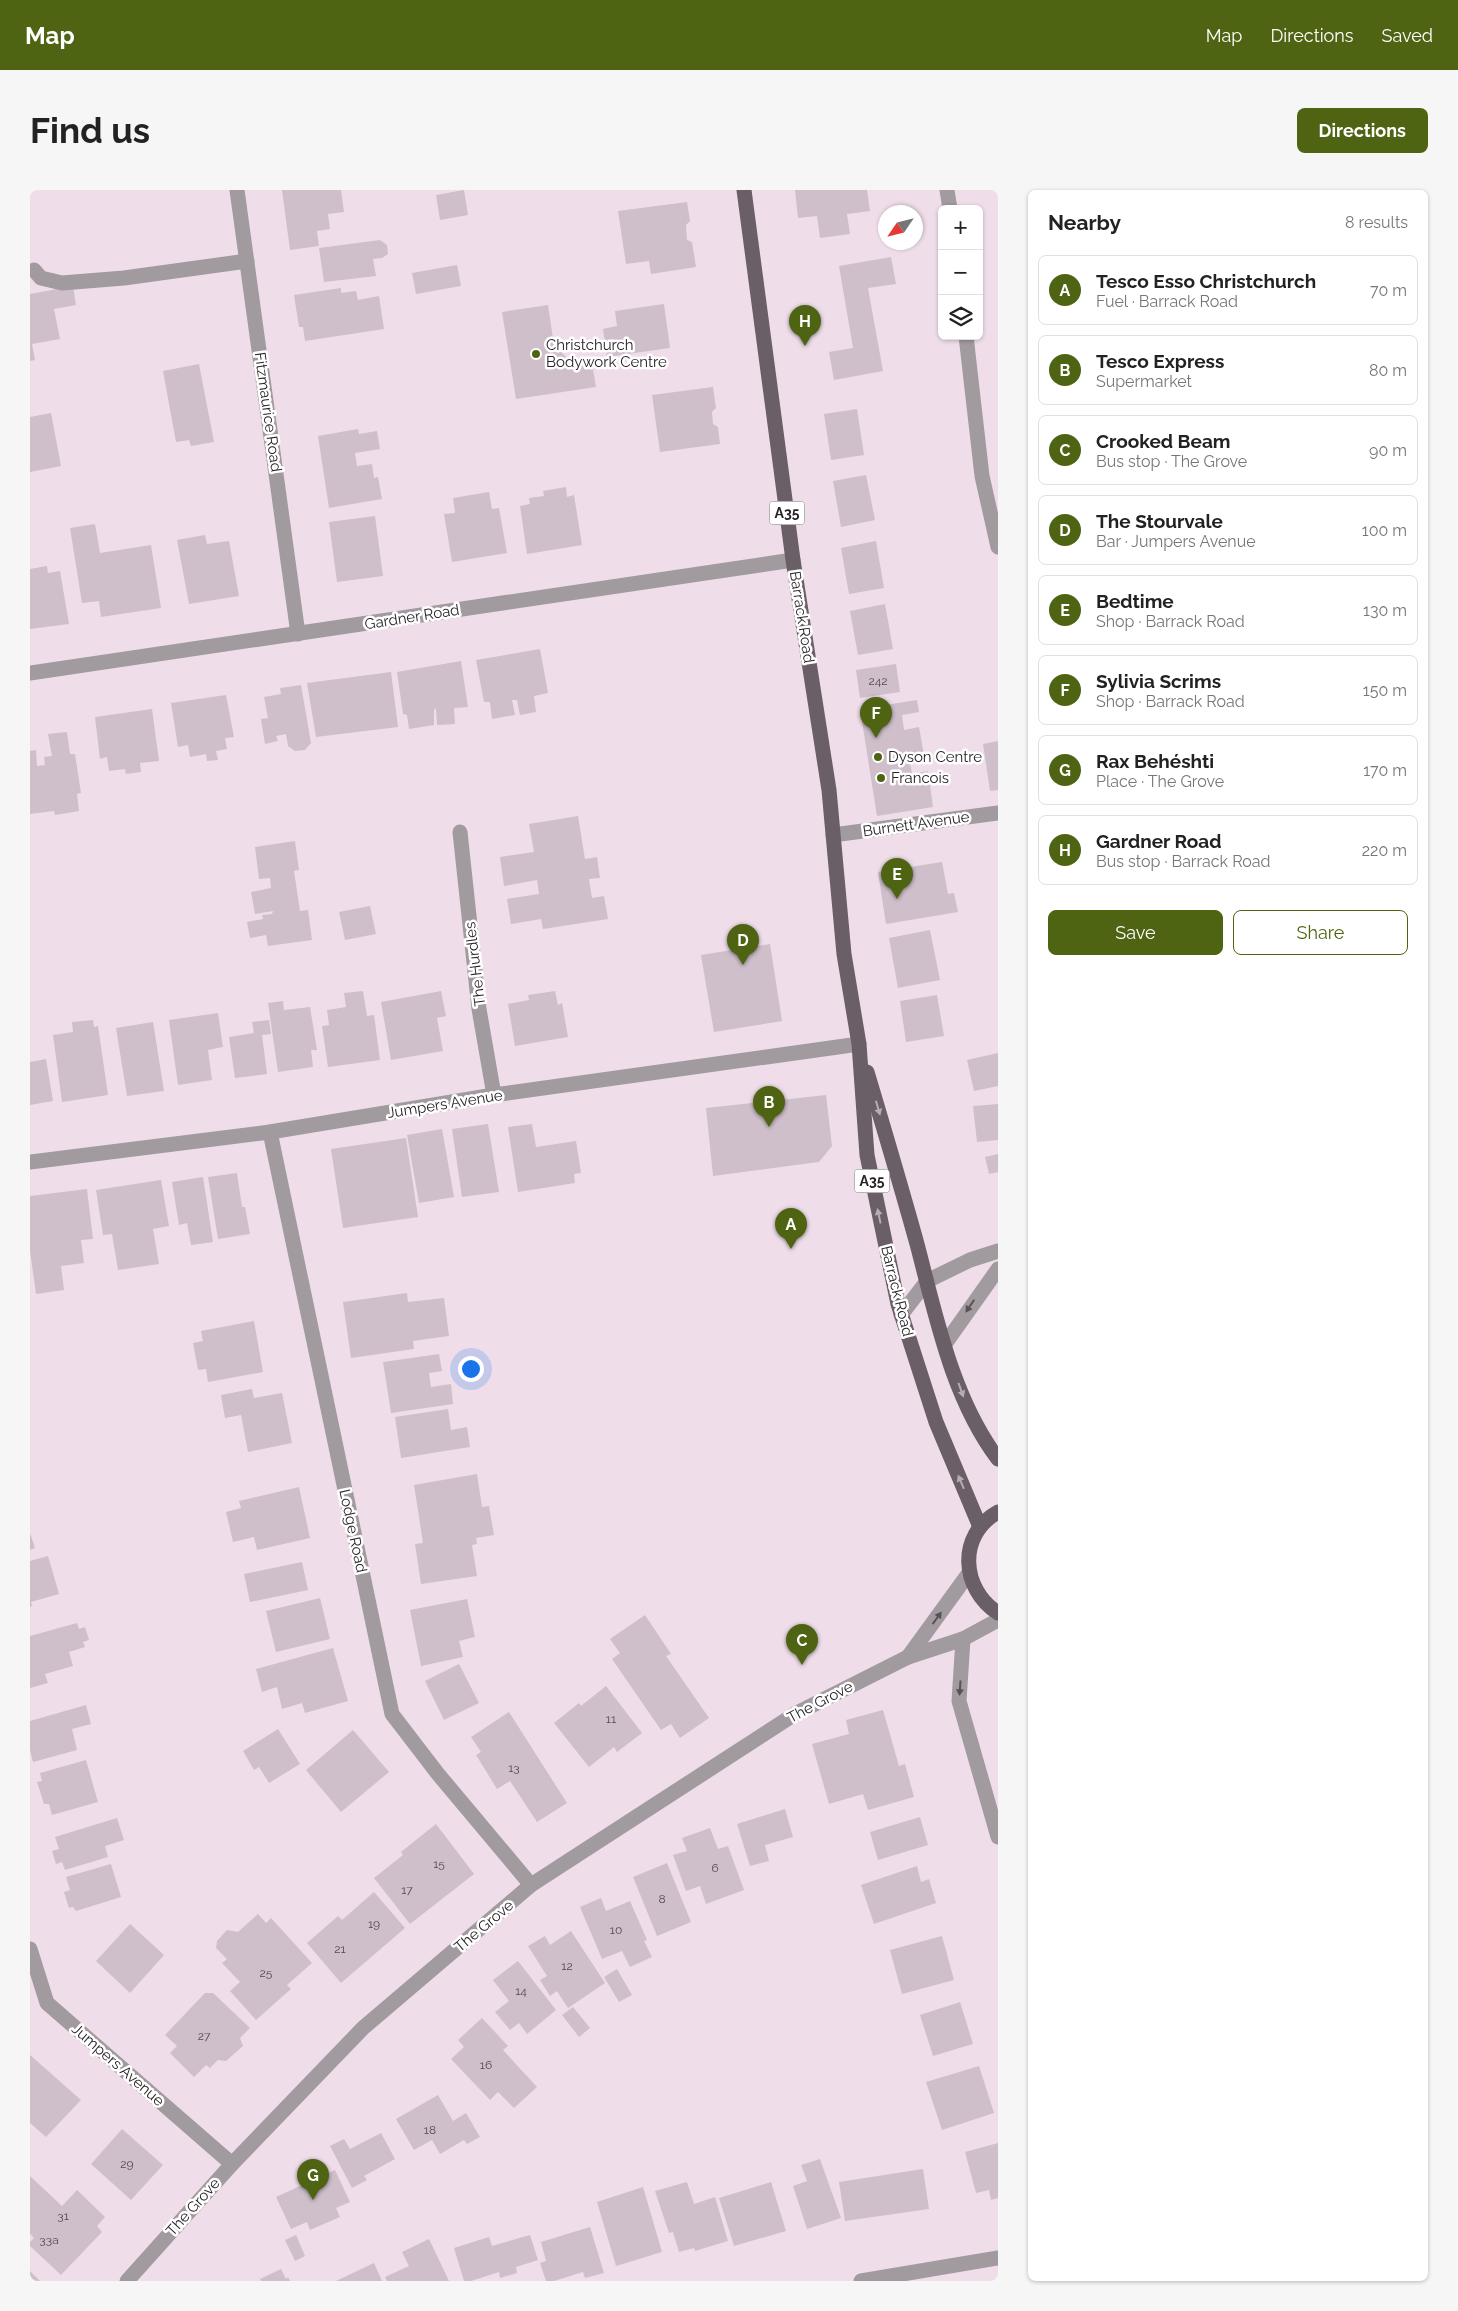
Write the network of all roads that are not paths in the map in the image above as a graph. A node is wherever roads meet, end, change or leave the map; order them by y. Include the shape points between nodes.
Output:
1 (238, 190) edge
2 (744, 190) edge
3 (947, 190) edge
4 (949, 205) edge
5 (247, 261) junction
6 (34, 270) dead end
7 (966, 340) edge
8 (998, 547) edge
9 (793, 560) junction
10 (298, 634) junction
11 (30, 673) edge
12 (998, 813) edge
13 (460, 832) dead end
14 (833, 835) junction
15 (859, 1044) junction
16 (494, 1095) junction
17 (270, 1132) junction
18 (30, 1162) edge
19 (998, 1251) edge
20 (998, 1269) edge
21 (927, 1281) junction
22 (901, 1315) junction
23 (945, 1344) junction
24 (998, 1459) edge
25 (998, 1512) edge
26 (980, 1527) junction
27 (969, 1573) junction
28 (998, 1613) edge
29 (998, 1620) edge
30 (963, 1639) junction
31 (908, 1657) junction
32 (998, 1837) edge
33 (532, 1886) junction
34 (30, 1950) edge
35 (232, 2164) junction
36 (998, 2258) edge
37 (127, 2281) edge
38 (861, 2281) edge

1 - 5 street, Fitzmaurice Road
2 - 9 main road, Barrack Road / A35
3 - 4 street
5 - 6 street via 62,283 41,278
5 - 10 street, Fitzmaurice Road
7 - 8 street via 982,476
9 - 10 street, Gardner Road
9 - 14 main road, Barrack Road / A35 via 829,790
10 - 11 street, Gardner Road
12 - 14 street, Burnett Avenue
13 - 16 street, The Hurdles via 480,1009
14 - 15 main road, Barrack Road / A35 via 844,954
15 - 16 street, Jumpers Avenue
15 -> 21 main road, Barrack Road / A35
22 -> 15 main road, Barrack Road / A35 via 867,1155
16 - 17 street, Jumpers Avenue
17 - 18 street, Jumpers Avenue
17 - 33 street, Lodge Road via 392,1714
19 - 21 street via 970,1260
20 -> 23 street
21 - 22 street
21 - 23 main road, Barrack Road / A35
26 -> 22 main road, Barrack Road / A35 via 936,1422
23 -> 24 main road, Barrack Road / A35 via 982,1439
25 - 26 main road
26 - 27 main road via 972,1541
27 - 28 main road via 976,1591 987,1606
31 -> 27 street, The Grove
29 - 30 street, The Grove
30 - 31 street, The Grove
30 -> 32 street via 959,1701
31 - 33 street, The Grove via 795,1714
33 - 35 street, The Grove via 363,2028
34 - 35 street, Jumpers Avenue via 47,2003
35 - 37 street, The Grove
36 - 38 street

